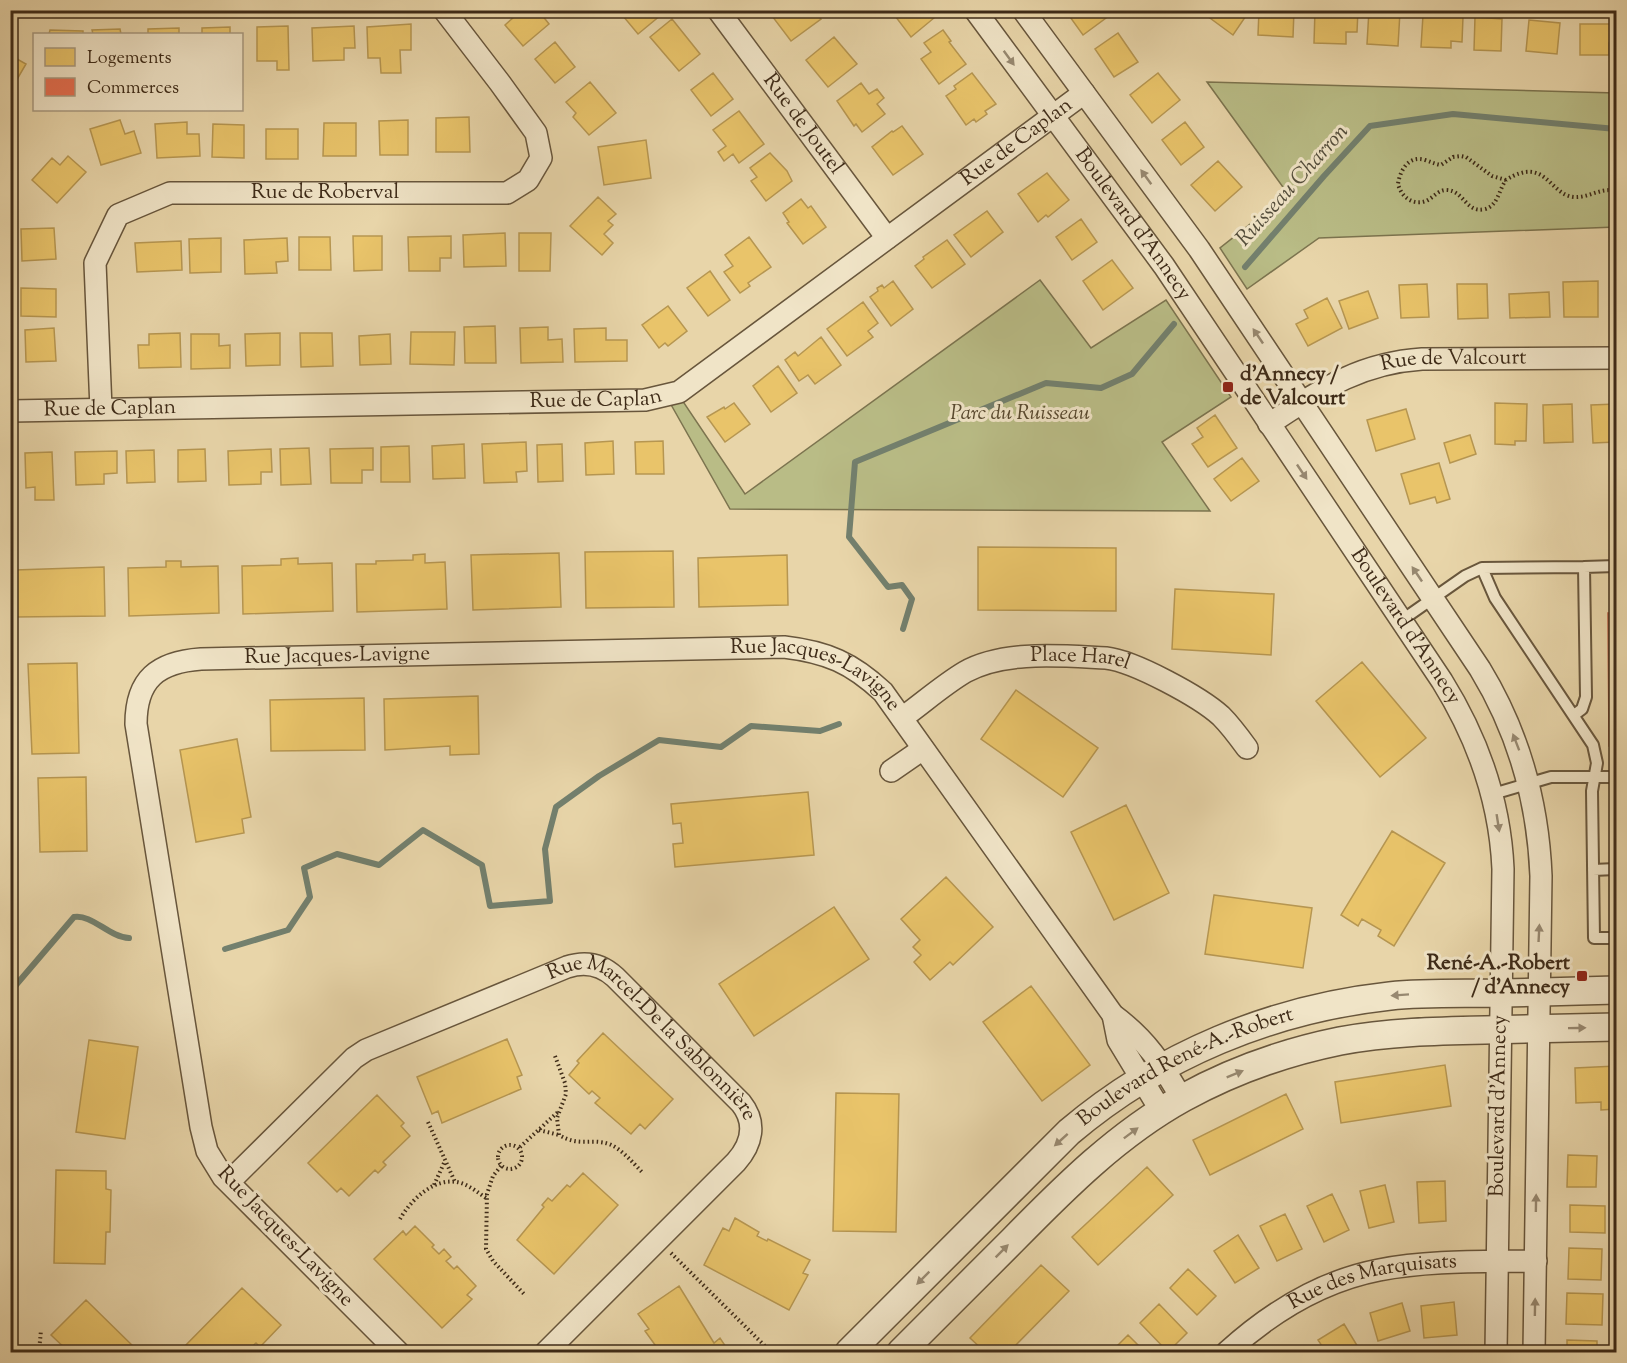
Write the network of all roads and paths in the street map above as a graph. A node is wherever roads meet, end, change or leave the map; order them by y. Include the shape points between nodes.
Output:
1 (444, 10) edge
2 (718, 10) edge
3 (975, 10) edge
4 (1023, 10) edge
5 (1084, 93) junction
6 (1053, 117) junction
7 (1506, 180) junction
8 (1617, 191) edge
9 (887, 238) junction
10 (1617, 358) edge
11 (1303, 402) junction
12 (101, 409) junction
13 (10, 411) edge
14 (1269, 424) junction
15 (1617, 566) edge
16 (1584, 567) junction
17 (1482, 568) junction
18 (1433, 598) junction
19 (1402, 620) junction
20 (1574, 715) junction
21 (902, 718) junction
22 (1247, 748) dead end
23 (923, 749) junction
24 (891, 771) dead end
25 (1594, 777) junction
26 (1617, 777) edge
27 (1529, 784) junction
28 (1493, 794) junction
29 (1617, 869) edge
30 (1593, 870) junction
31 (1617, 938) edge
32 (1617, 990) edge
33 (1538, 992) junction
34 (1501, 993) junction
35 (1617, 1027) edge
36 (1538, 1028) junction
37 (1500, 1029) junction
38 (555, 1056) dead end
39 (1152, 1073) junction
40 (1172, 1105) junction
41 (560, 1110) junction
42 (428, 1122) dead end
43 (539, 1130) junction
44 (559, 1135) junction
45 (520, 1148) junction
46 (444, 1162) junction
47 (501, 1166) junction
48 (642, 1172) dead end
49 (229, 1182) junction
50 (455, 1182) junction
51 (434, 1185) junction
52 (487, 1198) junction
53 (400, 1219) dead end
54 (658, 1240) junction
55 (1536, 1261) junction
56 (1497, 1262) junction
57 (524, 1294) dead end
58 (41, 1330) dead end
59 (769, 1350) dead end
60 (39, 1353) edge
61 (398, 1353) edge
62 (546, 1353) edge
63 (849, 1353) edge
64 (901, 1353) edge
65 (1227, 1353) edge
66 (1496, 1353) edge
67 (1534, 1353) edge

1 - 12 street, Rue de Roberval via 536,133 541,158 528,180 507,193 170,193 118,215 95,263
2 - 9 street, Rue de Joutel
3 -> 6 street, Boulevard d'Annecy
4 - 5 street, Boulevard d'Annecy
5 - 6 street, Rue de Caplan
11 -> 5 street, Boulevard d'Annecy via 1199,249
6 - 9 street, Rue de Caplan
6 - 14 street, Boulevard d'Annecy via 1164,266
7 - 7 path via 1493,205 1483,210 1471,208 1460,195 1446,190 1415,202 1402,194 1398,184 1403,167 1413,160 1441,165 1457,156 1466,157 1492,177
7 - 8 path via 1537,173 1575,197 1607,189
9 - 12 street, Rue de Caplan via 679,392 645,400
10 - 11 street, Rue de Valcourt via 1400,361 1354,373
11 - 14 street, Rue de Valcourt
18 -> 11 street, Boulevard d'Annecy
12 - 13 street, Rue de Caplan
14 -> 19 street, Boulevard d'Annecy
15 - 16 lane
16 - 17 lane
16 - 20 lane via 1586,698 1582,709
17 - 18 lane
17 - 20 lane via 1495,597
18 - 19 lane
27 -> 18 street, Boulevard d'Annecy via 1498,700
19 - 28 street, Boulevard d'Annecy via 1466,721
20 - 25 lane via 1593,745 1597,763
21 - 22 street, Place Harel via 960,675 991,662 1019,657 1106,658 1141,669 1205,704 1229,724
21 - 23 street, Rue Jacques-Lavigne
21 - 49 street, Rue Jacques-Lavigne via 883,692 846,663 815,651 784,647 201,659 162,668 140,693 136,724 201,1127 207,1151
23 - 24 street
23 - 39 street, Rue Jacques-Lavigne via 1113,1015 1134,1030
25 - 26 lane
25 - 27 lane via 1551,777
25 - 30 lane
27 - 28 lane
33 -> 27 street, Boulevard d'Annecy via 1540,858
28 -> 34 street, Boulevard d'Annecy via 1503,869
29 - 30 lane
30 - 31 lane via 1594,938
32 - 33 street, Boulevard René-A.-Robert
33 - 34 street, Boulevard René-A.-Robert
33 - 36 street, Boulevard d'Annecy
34 - 37 street, Boulevard d'Annecy
34 -> 39 street, Boulevard René-A.-Robert via 1391,996 1324,1006 1249,1027 1193,1050
36 -> 35 street, Boulevard René-A.-Robert
36 - 37 street, Boulevard René-A.-Robert
55 -> 36 street, Boulevard d'Annecy
40 -> 37 street, Boulevard René-A.-Robert via 1265,1061 1341,1041 1406,1032
37 - 56 street, Boulevard d'Annecy
38 - 41 path via 565,1083
39 - 40 street, Rue Jacques-Lavigne
39 -> 63 street, Boulevard René-A.-Robert via 1097,1109 1054,1146
64 -> 40 street, Boulevard René-A.-Robert via 1101,1155
41 - 43 path
41 - 44 path
42 - 46 path
43 - 44 path
43 - 45 path
44 - 48 path via 568,1141 607,1143
45 - 47 path via 521,1164 514,1168
45 - 47 path via 511,1145 500,1150 497,1157
46 - 50 path
46 - 51 path
47 - 52 path via 493,1176
49 - 54 street, Rue Marcel-De la Sablonnière via 366,1050 567,967 588,964 615,977 734,1095 749,1116 751,1131 744,1153
49 - 61 street, Rue Jacques-Lavigne
50 - 51 path
50 - 52 path
51 - 53 path via 408,1205
52 - 57 path via 486,1249
54 - 59 path
54 - 62 street, Rue Marcel-De la Sablonnière
55 - 56 street, Rue des Marquisats
67 -> 55 street, Boulevard d'Annecy
56 - 65 street, Rue des Marquisats via 1391,1268 1356,1275 1290,1305
56 - 66 street, Boulevard d'Annecy
58 - 60 path

